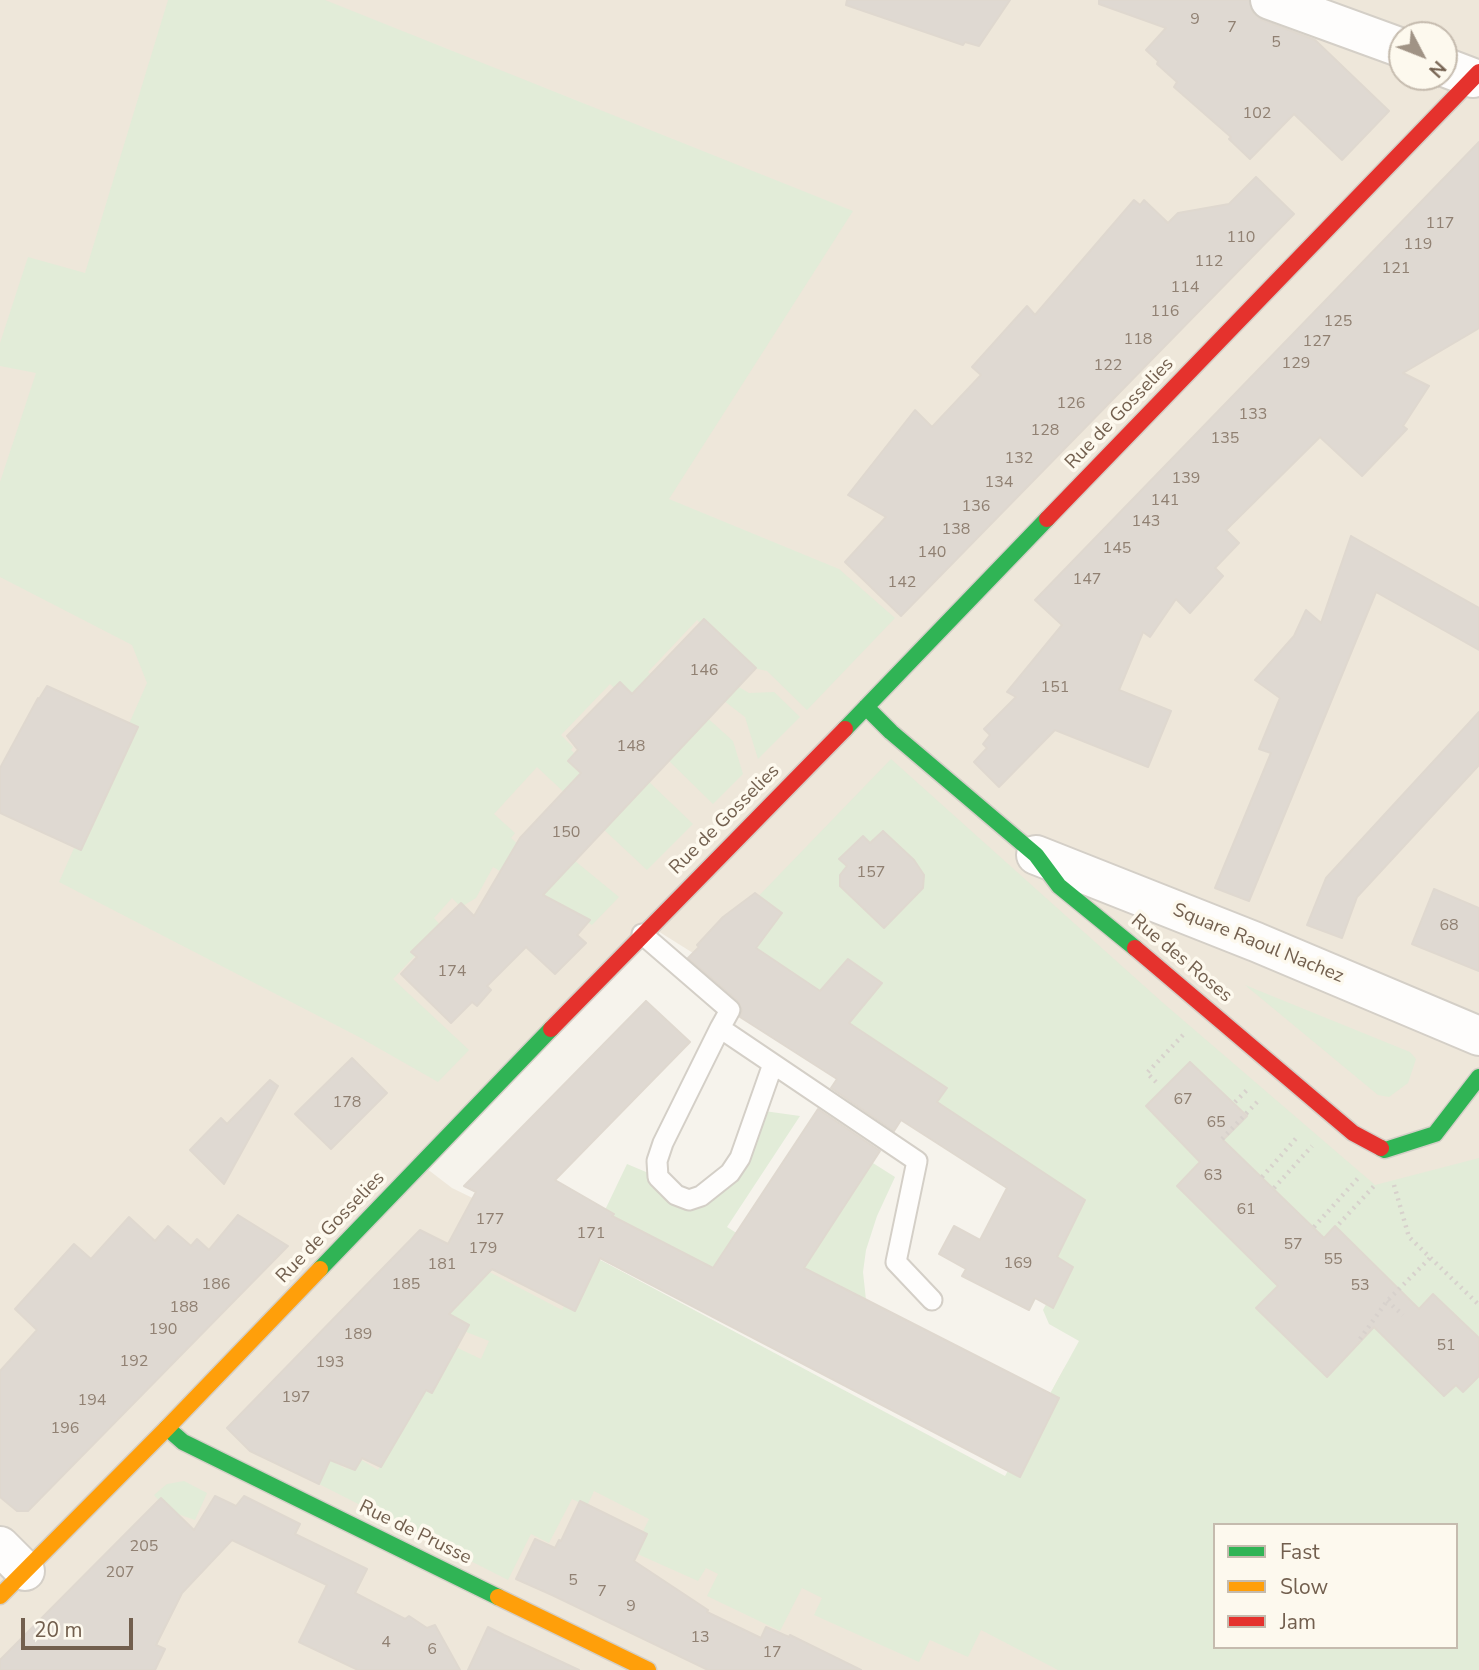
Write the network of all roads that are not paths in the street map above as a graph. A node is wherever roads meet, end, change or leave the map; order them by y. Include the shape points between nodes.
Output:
1 (1270, 0) edge
2 (1388, 43) edge
3 (1465, 72) edge
4 (866, 707) junction
5 (1036, 855) junction
6 (642, 934) junction
7 (720, 1028) junction
8 (1479, 1036) edge
9 (773, 1064) junction
10 (1479, 1077) edge
11 (932, 1300) dead end
12 (167, 1428) junction
13 (8, 1571) edge
14 (648, 1670) edge

1 - 2 street
3 - 4 main road, Rue de Gosselies
4 - 5 main road, Rue des Roses
4 - 6 main road, Rue de Gosselies
5 - 8 street, Square Raoul Nachez
5 - 10 main road, Rue des Roses via 1059,886 1353,1133 1385,1150 1434,1134
6 - 7 lane via 730,1010
6 - 12 main road, Rue de Gosselies
7 - 9 lane
7 - 9 lane via 657,1161 658,1177 676,1195 690,1200 701,1196 730,1173 740,1158
9 - 11 lane via 917,1161 896,1262
12 - 13 main road, Rue de Gosselies
12 - 14 main road, Rue de Prusse via 183,1443

